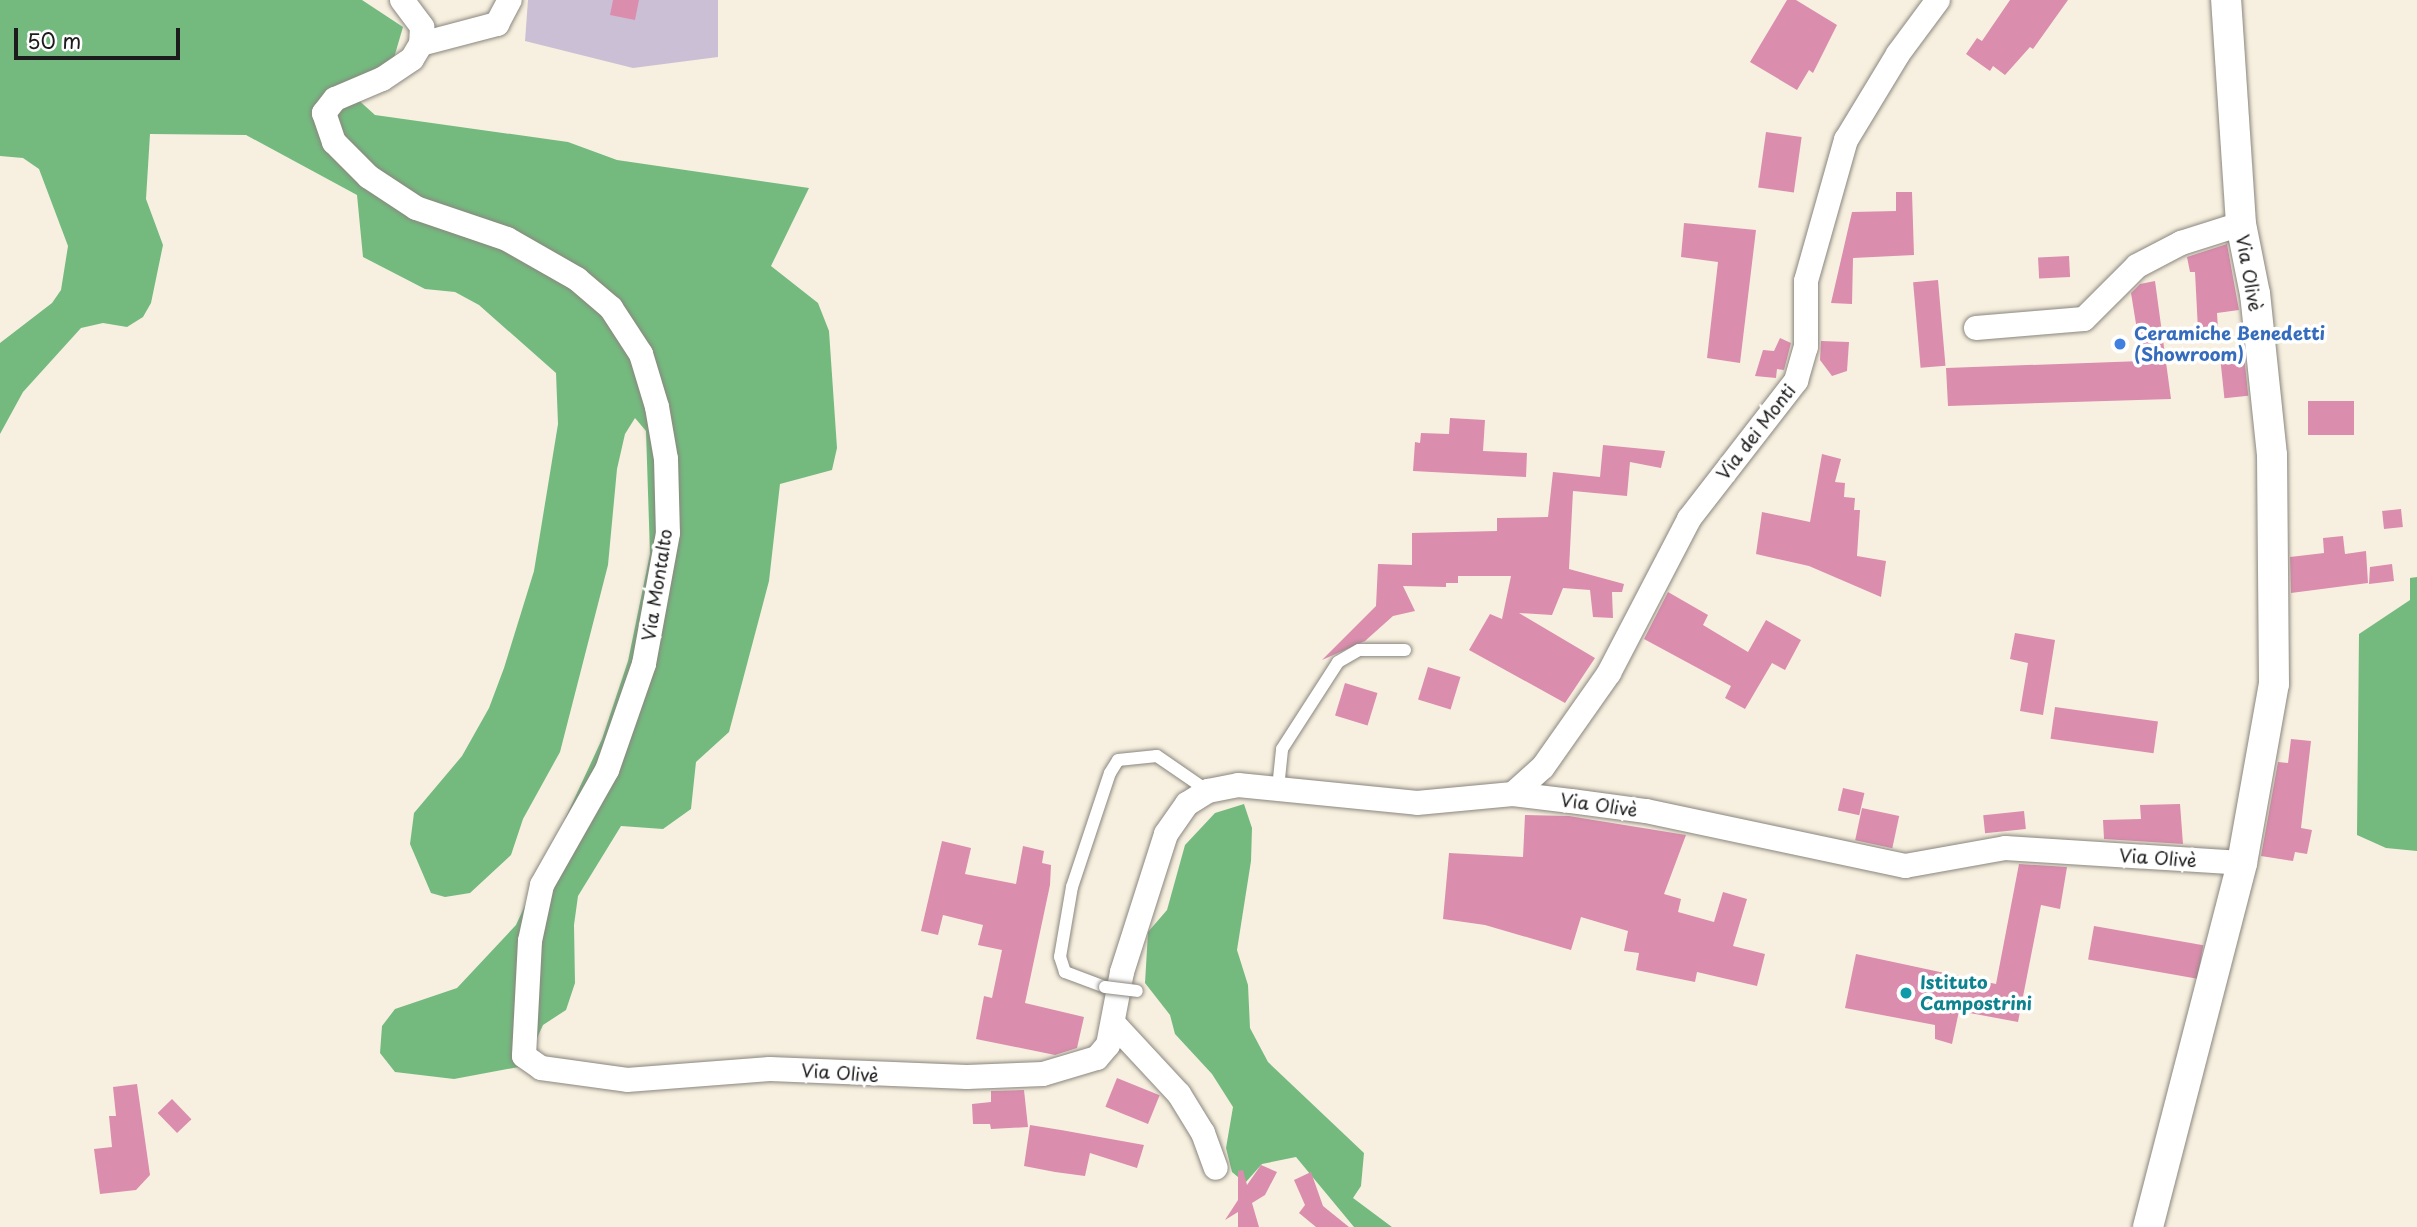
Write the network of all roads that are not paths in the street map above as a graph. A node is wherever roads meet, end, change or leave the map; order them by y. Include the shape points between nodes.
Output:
1 (402, 0) edge
2 (510, 0) edge
3 (1938, 0) edge
4 (2226, 0) edge
5 (421, 44) junction
6 (2241, 224) junction
7 (1976, 328) dead end
8 (1405, 650) dead end
9 (1278, 789) junction
10 (1208, 791) junction
11 (1513, 794) junction
12 (2242, 863) junction
13 (1137, 991) dead end
14 (1113, 1023) junction
15 (541, 1068) joint
16 (1216, 1168) dead end
17 (2148, 1227) edge

1 - 5 street via 422,27
2 - 5 street via 497,23
3 - 11 street, Via dei Monti via 1898,54 1846,140 1806,281 1806,347 1796,381 1689,519 1609,673 1544,766
4 - 6 street, Via Olivè
5 - 15 street, Via Montalto via 412,59 382,79 335,99 324,113 334,142 369,177 416,208 507,239 577,279 611,308 641,354 666,458 668,533 644,664 607,770 541,885 530,941 524,1056
6 - 7 street, Via Olivè via 2181,243 2137,266 2084,319
6 - 12 street, Via Olivè via 2255,294 2272,455 2274,671 2264,757
8 - 9 lane via 1359,650 1338,662 1282,749
9 - 10 street, Via Olivè via 1238,785
9 - 11 street, Via Olivè via 1417,803
10 - 13 lane, bridge via 1157,756 1118,760 1110,773 1072,887 1060,957 1065,972 1105,987
10 - 14 street, Via Olivè via 1187,804 1166,834 1122,972
11 - 12 street, Via Olivè via 1646,811 1905,866 2006,848
12 - 17 street, Via Olivè
14 - 15 street, Via Olivè via 1108,1045 1097,1058 1043,1074 893,1077 770,1069 627,1080
14 - 16 street via 1178,1094 1203,1133

